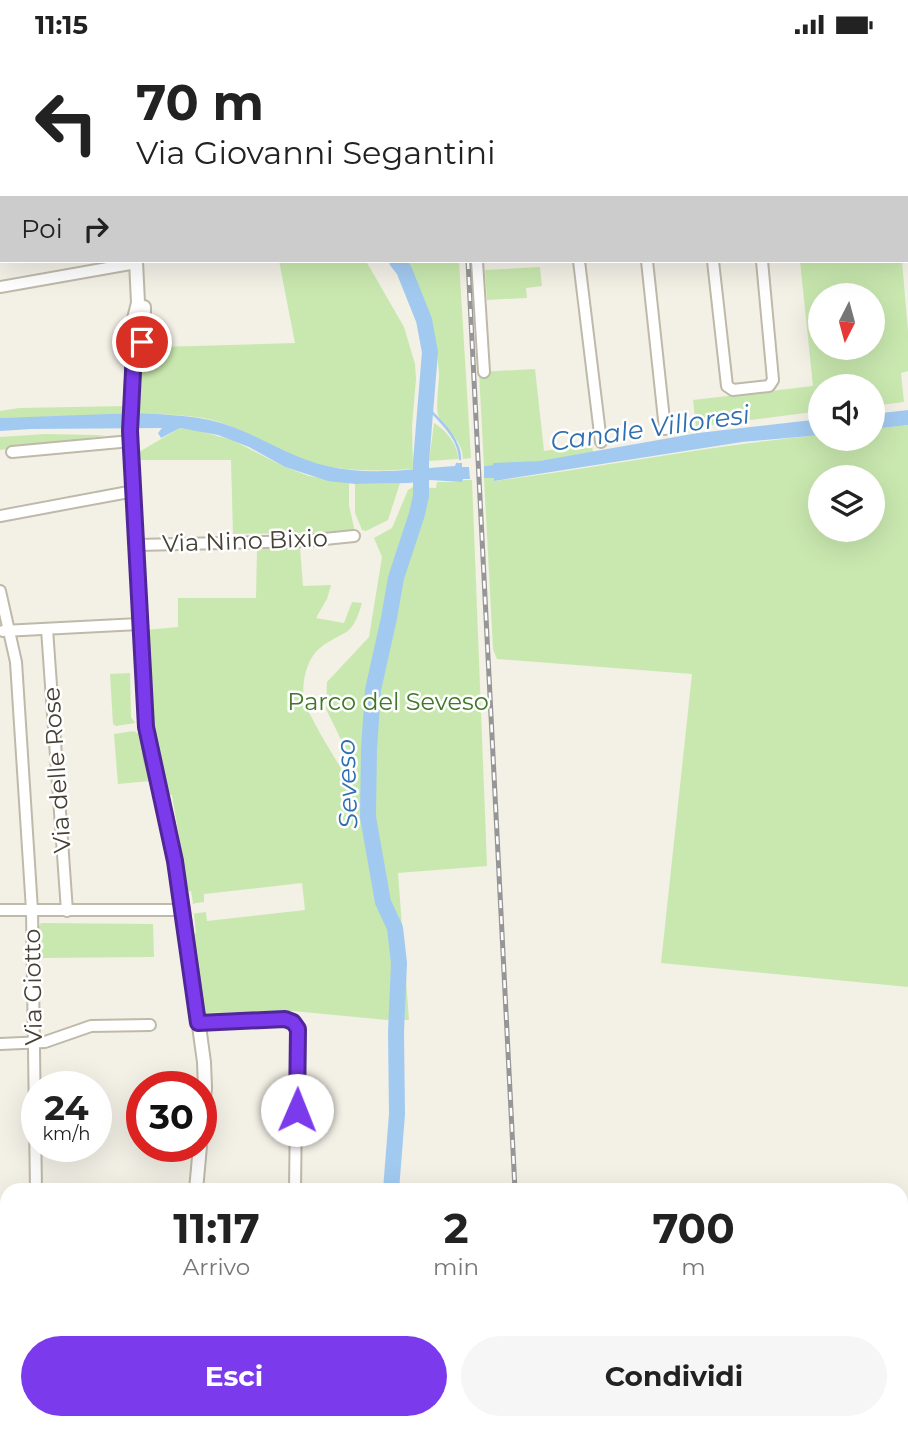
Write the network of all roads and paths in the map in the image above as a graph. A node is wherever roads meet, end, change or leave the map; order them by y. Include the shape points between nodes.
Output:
1 (127, 263) edge
2 (138, 263) edge
3 (477, 263) edge
4 (579, 263) edge
5 (647, 263) edge
6 (713, 263) edge
7 (762, 263) edge
8 (0, 287) edge
9 (485, 372) dead end
10 (665, 429) dead end
11 (131, 436) junction
12 (601, 442) dead end
13 (12, 452) dead end
14 (134, 491) junction
15 (0, 516) edge
16 (354, 536) dead end
17 (137, 545) junction
18 (0, 591) edge
19 (139, 624) junction
20 (47, 629) junction
21 (4, 631) edge
22 (0, 910) edge
23 (32, 910) junction
24 (67, 911) junction
25 (183, 911) junction
26 (198, 1023) junction
27 (150, 1025) dead end
28 (0, 1044) edge
29 (34, 1044) junction
30 (203, 1071) edge
31 (199, 1162) edge
32 (36, 1183) edge
33 (197, 1183) edge
34 (295, 1183) edge

1 - 8 street
2 - 11 street via 145,290 144,338 134,352
3 - 9 street
4 - 12 street
5 - 10 street
6 - 7 street via 729,389 769,386 773,380
11 - 13 street
11 - 14 street
14 - 15 street
14 - 17 street
16 - 17 street, Via Nino Bixio
17 - 19 street
18 - 21 street, Via Giotto
19 - 20 street
19 - 25 street via 148,743
20 - 21 street
20 - 24 street, Via delle Rose
21 - 23 street, Via Giotto via 16,663
22 - 23 street
23 - 24 street
23 - 29 street, Via Giotto
24 - 25 street
25 - 26 street
26 - 30 street
26 - 34 street via 285,1019 298,1029
27 - 29 street via 90,1026
28 - 29 street
29 - 32 street, Via Giotto
31 - 33 street

